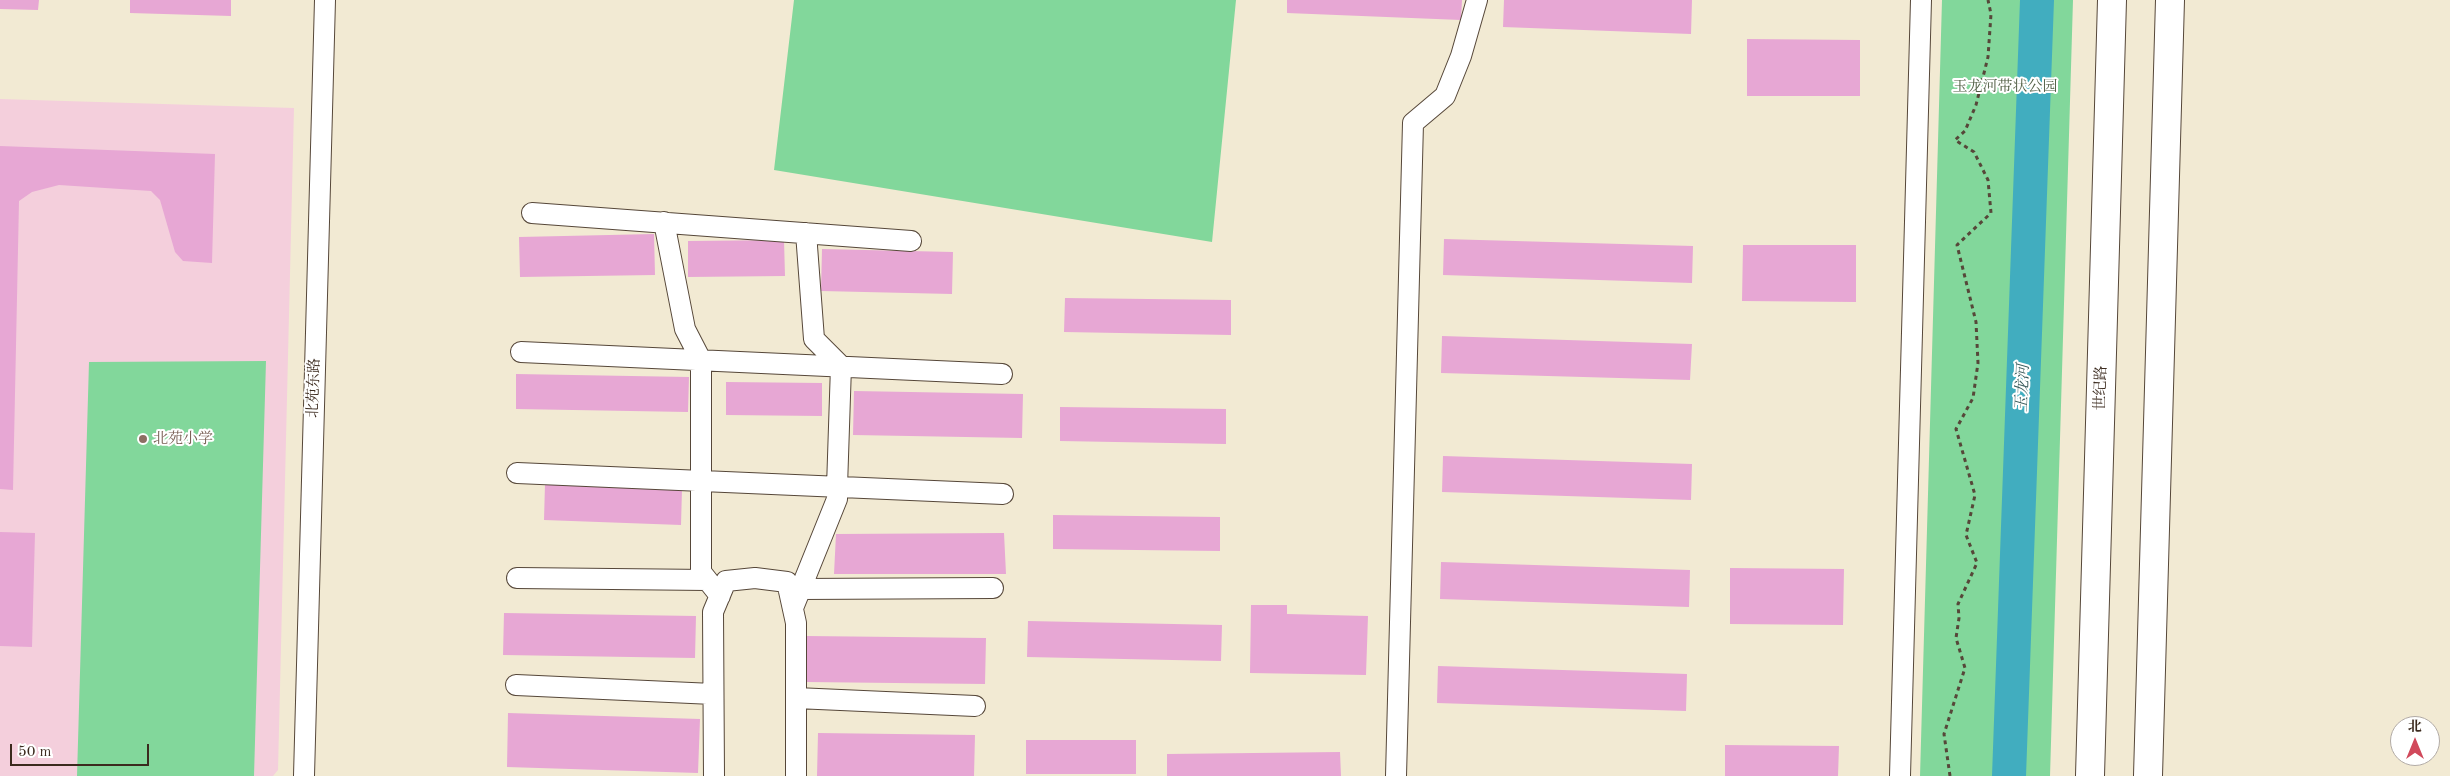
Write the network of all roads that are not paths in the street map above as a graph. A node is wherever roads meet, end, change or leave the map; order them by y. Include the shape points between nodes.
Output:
1 (325, 0) edge
2 (1477, 0) edge
3 (1921, 0) edge
4 (2112, 0) edge
5 (2170, 0) edge
6 (532, 213) dead end
7 (664, 222) junction
8 (806, 233) junction
9 (911, 240) dead end
10 (521, 352) dead end
11 (701, 360) junction
12 (840, 366) junction
13 (1002, 374) dead end
14 (517, 473) dead end
15 (701, 481) junction
16 (837, 487) junction
17 (1003, 494) dead end
18 (517, 578) dead end
19 (707, 580) junction
20 (993, 588) dead end
21 (720, 596) junction
22 (797, 599) junction
23 (516, 685) dead end
24 (713, 694) junction
25 (796, 698) junction
26 (975, 706) dead end
27 (304, 776) edge
28 (714, 776) edge
29 (796, 776) edge
30 (1396, 776) edge
31 (1900, 776) edge
32 (2090, 776) edge
33 (2148, 776) edge

1 - 27 street, 北苑东路
2 - 30 street via 1462,56 1445,96 1413,124
3 - 31 street
4 - 32 main road, 世纪路
5 - 33 main road
6 - 7 street
7 - 8 street
7 - 11 street via 685,329
8 - 9 street
8 - 12 street via 814,338
10 - 11 street
11 - 12 street
11 - 15 street
12 - 13 street
12 - 16 street
14 - 15 street
15 - 16 street
15 - 19 street via 701,572
16 - 17 street
16 - 22 street via 837,498
18 - 19 street
19 - 21 street
20 - 22 street
21 - 22 street via 726,581 755,578 787,582
21 - 24 street via 713,612
22 - 25 street
23 - 24 street
24 - 28 street
25 - 26 street
25 - 29 street

